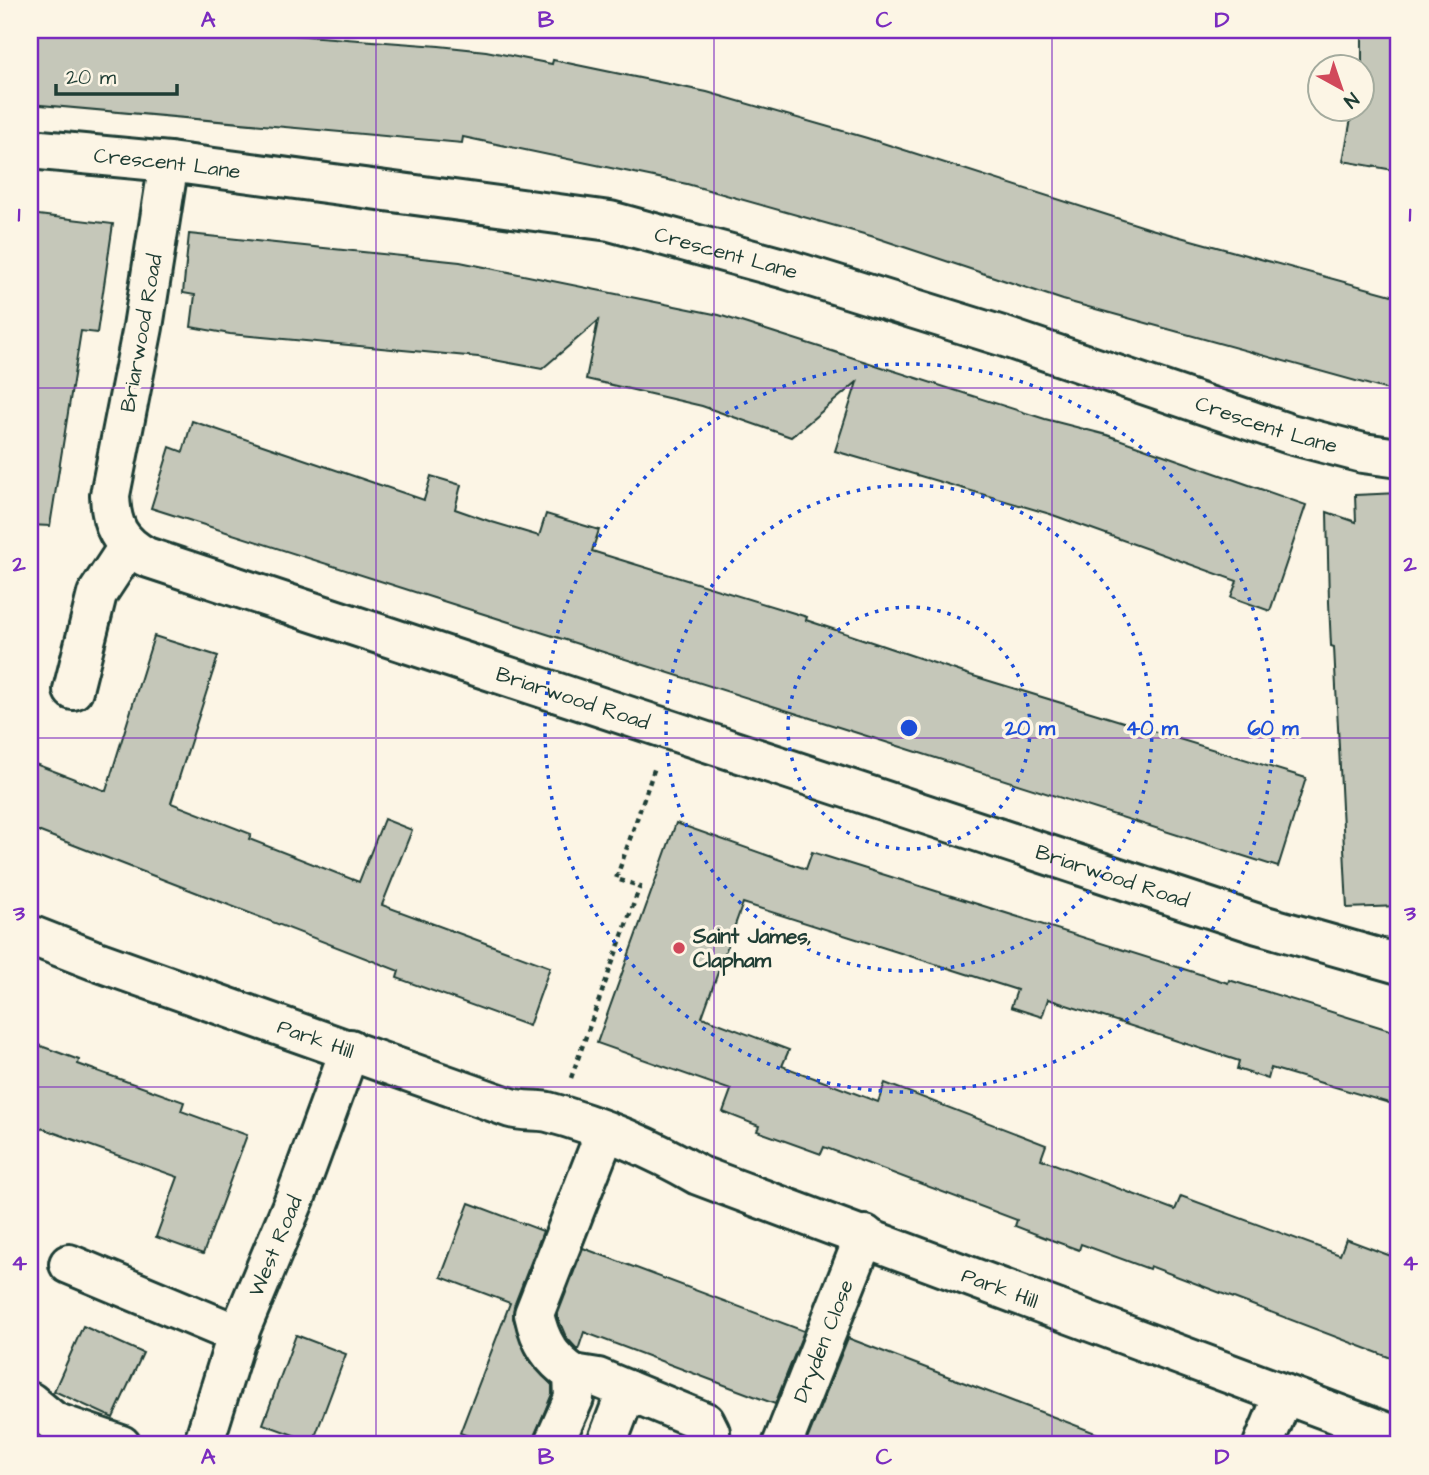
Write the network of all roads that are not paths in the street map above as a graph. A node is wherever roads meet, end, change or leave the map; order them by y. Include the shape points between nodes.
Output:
1 (30, 149) edge
2 (169, 162) junction
3 (1399, 458) edge
4 (128, 547) junction
5 (73, 690) dead end
6 (30, 934) edge
7 (1399, 964) edge
8 (350, 1049) junction
9 (605, 1133) junction
10 (865, 1235) junction
11 (69, 1264) dead end
12 (239, 1335) junction
13 (573, 1374) junction
14 (627, 1390) junction
15 (1284, 1394) junction
16 (30, 1402) edge
17 (1399, 1437) edge
18 (121, 1445) edge
19 (203, 1445) edge
20 (553, 1445) edge
21 (606, 1445) edge
22 (711, 1445) edge
23 (782, 1445) edge
24 (1263, 1445) edge

1 - 2 street, Crescent Lane
2 - 3 street, Crescent Lane via 610,221 1002,336 1290,434
2 - 4 street, Briarwood Road via 141,341 110,495 116,532
4 - 5 street via 96,594
4 - 7 street, Briarwood Road via 667,731 1258,925
6 - 8 street, Park Hill
8 - 9 street, Park Hill via 518,1110 546,1112
8 - 12 street, West Road
9 - 10 street, Park Hill via 662,1153 698,1175
9 - 13 street via 534,1314 538,1334 552,1359
10 - 15 street, Park Hill
10 - 23 street, Dryden Close
11 - 12 street
12 - 19 street, West Road
13 - 14 street
13 - 20 street via 573,1398
14 - 21 street
14 - 22 street via 705,1422
15 - 17 street, Park Hill
15 - 24 street
16 - 18 street via 54,1422

